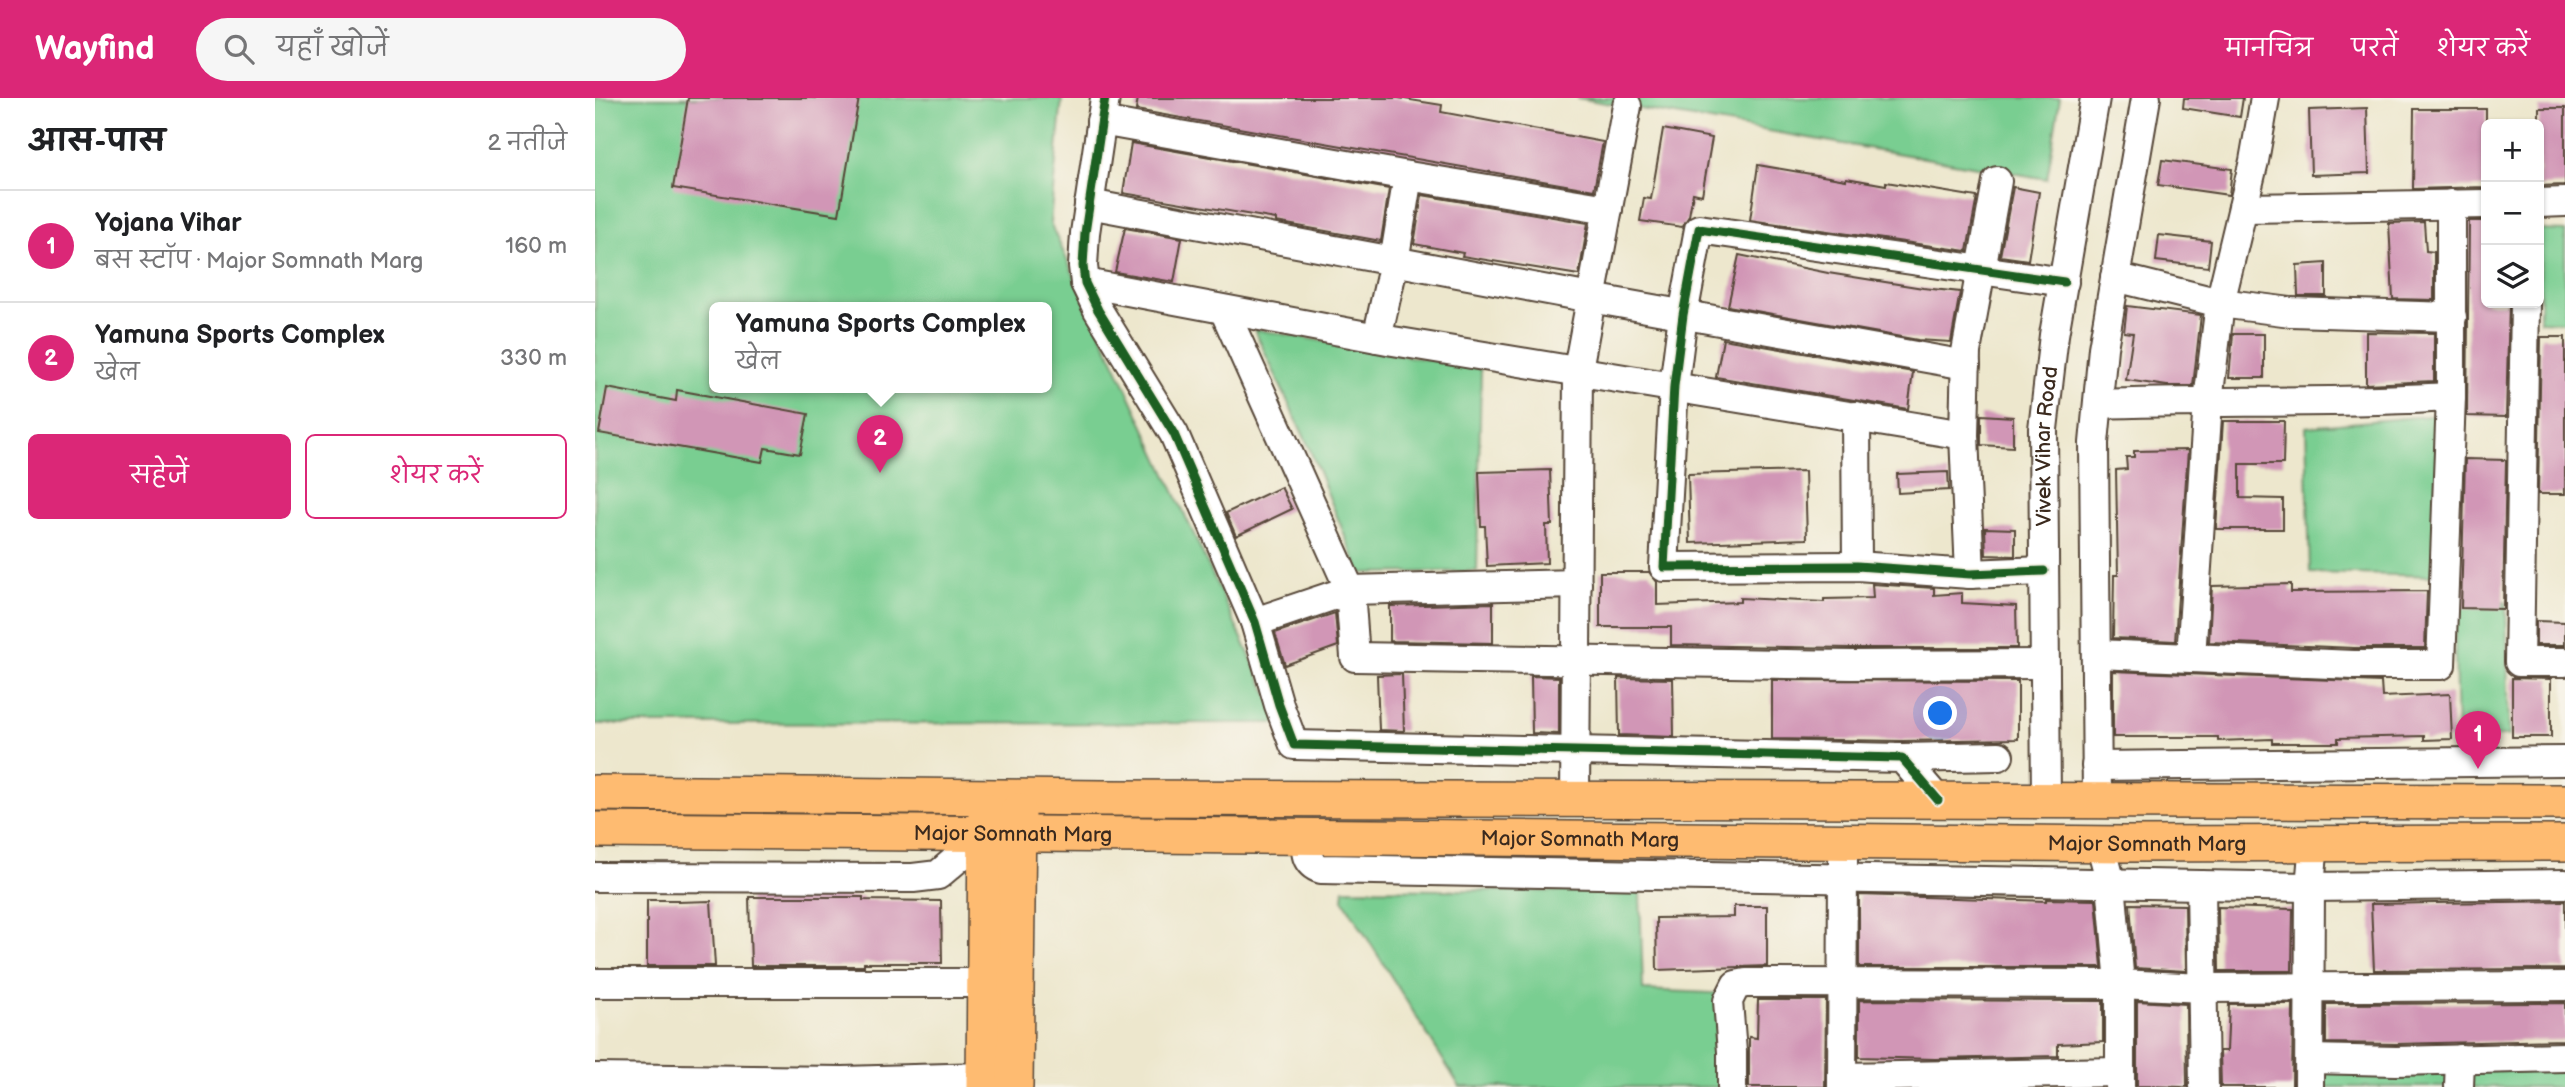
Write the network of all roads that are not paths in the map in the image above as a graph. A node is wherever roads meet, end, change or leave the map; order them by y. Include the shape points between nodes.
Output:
1 (2095, 98) edge
2 (2145, 98) edge
3 (2265, 98) edge
4 (1627, 106) dead end
5 (1103, 109) edge
6 (1408, 176) junction
7 (1997, 181) dead end
8 (2544, 202) edge
9 (2565, 202) edge
10 (1089, 204) junction
11 (2451, 204) junction
12 (2481, 204) edge
13 (2243, 208) junction
14 (1608, 209) junction
15 (1394, 262) junction
16 (1982, 270) junction
17 (2115, 277) junction
18 (2064, 282) junction
19 (1085, 283) junction
20 (1591, 298) junction
21 (2220, 303) junction
22 (2525, 308) edge
23 (1224, 310) junction
24 (1683, 315) junction
25 (2452, 317) junction
26 (1377, 338) junction
27 (1966, 365) junction
28 (1578, 371) junction
29 (1674, 386) junction
30 (2451, 397) junction
31 (2208, 401) junction
32 (2098, 404) junction
33 (1856, 416) junction
34 (1964, 435) junction
35 (1857, 566) junction
36 (2044, 571) junction
37 (1970, 574) junction
38 (1577, 584) junction
39 (1350, 590) junction
40 (1255, 622) junction
41 (2097, 654) junction
42 (2191, 657) junction
43 (1576, 660) junction
44 (2565, 662) edge
45 (2044, 664) junction
46 (1576, 751) junction
47 (1999, 756) dead end
48 (1902, 758) junction
49 (2565, 761) edge
50 (2254, 764) junction
51 (2096, 766) junction
52 (595, 793) edge
53 (1002, 797) junction
54 (1575, 799) junction
55 (1938, 800) junction
56 (2046, 800) junction
57 (2097, 800) junction
58 (2254, 800) junction
59 (2565, 802) edge
60 (595, 830) edge
61 (1002, 835) junction
62 (1306, 837) junction
63 (1844, 841) junction
64 (2046, 842) junction
65 (2100, 842) junction
66 (2314, 842) junction
67 (2565, 843) edge
68 (595, 877) edge
69 (1842, 879) junction
70 (2111, 883) junction
71 (2565, 884) edge
72 (2201, 885) junction
73 (2310, 887) junction
74 (595, 983) edge
75 (983, 983) junction
76 (1842, 983) junction
77 (2120, 984) junction
78 (2565, 986) edge
79 (2310, 987) junction
80 (2203, 988) junction
81 (2565, 1057) edge
82 (2310, 1059) junction
83 (2460, 1073) edge
84 (595, 1078) edge
85 (2120, 1079) edge
86 (1842, 1082) edge
87 (764, 1083) edge
88 (843, 1084) edge
89 (994, 1084) edge
90 (1733, 1087) edge
91 (2204, 1087) edge
92 (2309, 1087) edge

1 - 18 street, Vivek Vihar Road
2 - 17 street
3 - 13 street
4 - 14 street
5 - 6 street
5 - 10 street
6 - 14 street
6 - 15 street
7 - 16 street
8 - 9 street
10 - 15 street
10 - 19 street
11 - 12 street
11 - 13 street
11 - 25 street
13 - 21 street
14 - 20 street
15 - 20 street
15 - 26 street
16 - 18 street
16 - 24 street via 1699,229
16 - 27 street
17 - 21 street
17 - 32 street
18 - 36 street, Vivek Vihar Road via 2043,429
19 - 23 street
19 - 40 street via 1174,434
20 - 24 street
20 - 28 street
21 - 25 street via 2291,312
21 - 31 street
22 - 44 street via 2519,662
23 - 26 street
23 - 39 street
24 - 27 street
24 - 29 street
25 - 30 street
26 - 28 street
27 - 34 street
28 - 29 street
28 - 38 street
29 - 33 street
29 - 35 street via 1664,567
30 - 31 street
30 - 42 street via 2441,665
31 - 32 street
31 - 42 street
32 - 41 street via 2094,443
33 - 34 street
33 - 35 street
34 - 37 street
35 - 37 street
36 - 37 street
36 - 45 street, Vivek Vihar Road
38 - 39 street
38 - 43 street
39 - 40 street
39 - 43 street via 1355,657
40 - 46 street via 1294,745
41 - 42 street
41 - 51 street
43 - 45 street
43 - 46 street
45 - 56 street, Vivek Vihar Road
46 - 48 street
46 - 54 street
47 - 48 street
48 - 55 street
49 - 50 street
50 - 51 street
50 - 58 street
51 - 57 street
52 - 53 main road, Major Somnath Marg
53 - 54 main road, Major Somnath Marg
53 - 61 main road
54 - 55 main road, Major Somnath Marg
55 - 56 main road, Major Somnath Marg
56 - 57 main road, Major Somnath Marg
56 - 64 main road
57 - 58 main road, Major Somnath Marg
57 - 65 main road
58 - 59 main road, Major Somnath Marg
60 - 61 main road, Major Somnath Marg
61 - 62 main road, Major Somnath Marg
61 - 68 street via 938,875 912,878
61 - 75 main road
61 - 89 main road
62 - 63 main road, Major Somnath Marg
62 - 69 street via 1305,853 1314,867 1321,869
63 - 64 main road, Major Somnath Marg
63 - 69 street
64 - 65 main road, Major Somnath Marg
65 - 66 main road, Major Somnath Marg
65 - 70 street
66 - 67 main road, Major Somnath Marg
66 - 73 street
69 - 70 street
69 - 76 street
70 - 72 street
70 - 77 street
71 - 73 street
72 - 73 street
72 - 80 street
73 - 79 street
74 - 75 street
75 - 89 main road
76 - 77 street
76 - 86 street
76 - 90 street via 1736,985 1728,1001
77 - 80 street
77 - 85 street
78 - 79 street
79 - 80 street
79 - 82 street
80 - 91 street
81 - 83 street
82 - 83 street via 2396,1061
82 - 92 street
84 - 87 street
85 - 86 street
87 - 88 street
88 - 89 street

